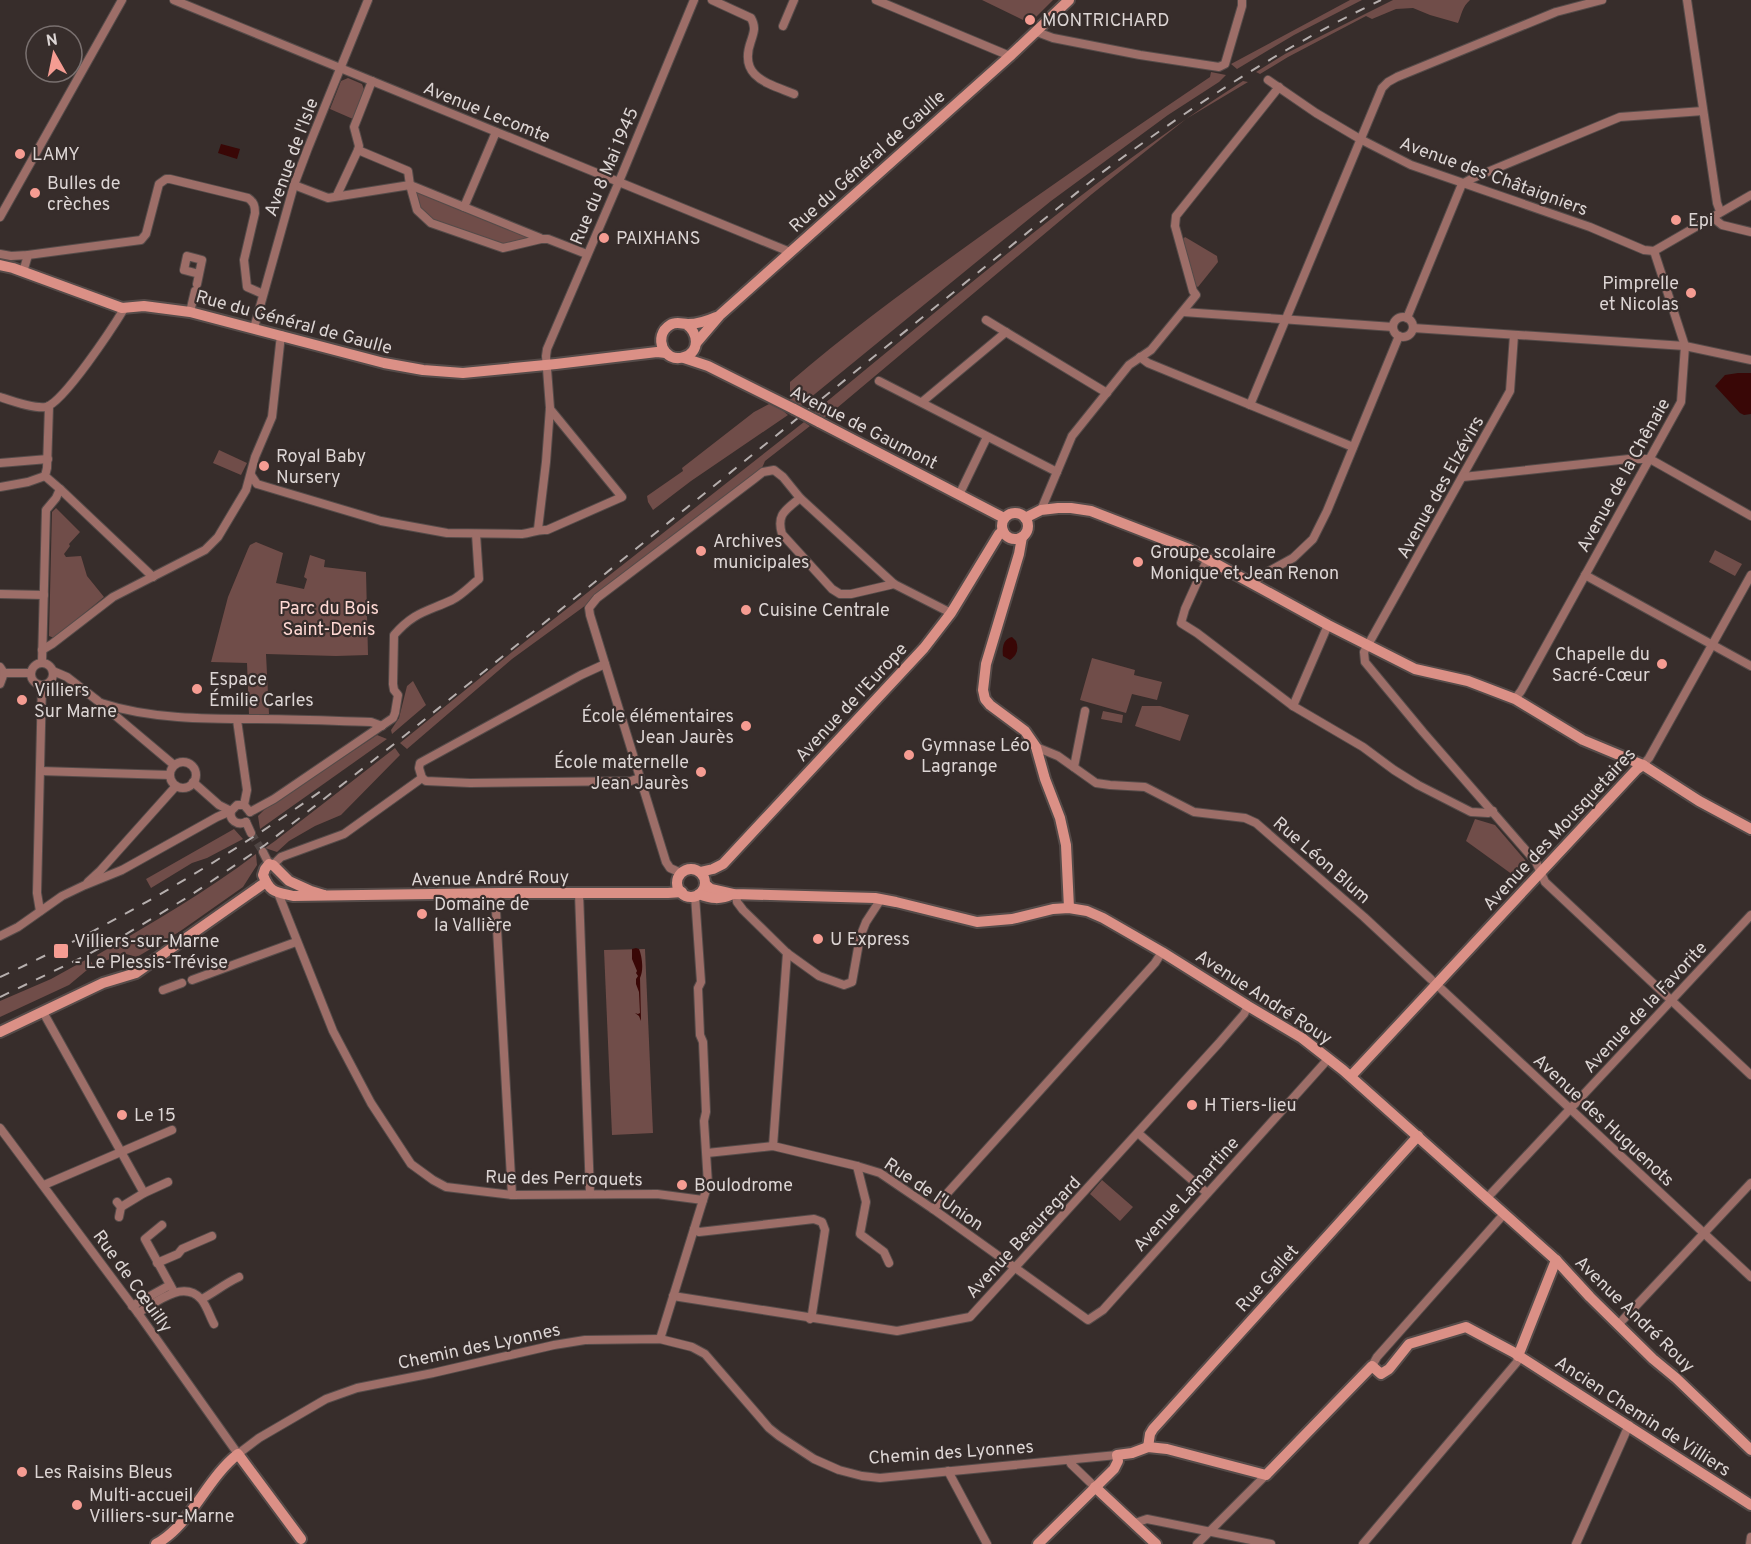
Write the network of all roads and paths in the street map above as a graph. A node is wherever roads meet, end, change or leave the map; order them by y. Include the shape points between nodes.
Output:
1 (122, 0) edge
2 (174, 0) edge
3 (368, 0) edge
4 (694, 0) edge
5 (712, 0) edge
6 (794, 0) edge
7 (876, 0) edge
8 (1069, 0) edge
9 (1242, 0) edge
10 (1602, 0) edge
11 (1687, 0) edge
12 (783, 26) dead end
13 (1037, 32) junction
14 (1010, 56) junction
15 (340, 68) junction
16 (1268, 80) dead end
17 (372, 81) junction
18 (1279, 87) junction
19 (794, 94) dead end
20 (1703, 111) junction
21 (496, 132) junction
22 (1360, 139) junction
23 (358, 150) junction
24 (619, 182) junction
25 (1462, 184) junction
26 (294, 185) junction
27 (410, 185) junction
28 (337, 195) junction
29 (1751, 195) edge
30 (464, 207) junction
31 (1720, 211) junction
32 (0, 217) edge
33 (1712, 217) junction
34 (1751, 232) edge
35 (541, 239) junction
36 (1654, 251) junction
37 (790, 252) junction
38 (584, 253) dead end
39 (0, 254) edge
40 (28, 255) junction
41 (0, 265) edge
42 (23, 272) junction
43 (199, 273) dead end
44 (263, 294) junction
45 (124, 309) junction
46 (190, 312) junction
47 (1183, 312) junction
48 (720, 315) junction
49 (1287, 318) junction
50 (1407, 318) junction
51 (986, 320) dead end
52 (686, 324) junction
53 (1393, 327) junction
54 (254, 328) junction
55 (1413, 328) junction
56 (1006, 332) junction
57 (280, 335) junction
58 (662, 335) junction
59 (1514, 335) junction
60 (1399, 336) junction
61 (696, 344) junction
62 (1685, 346) junction
63 (666, 353) junction
64 (629, 356) junction
65 (1140, 357) junction
66 (684, 358) junction
67 (1751, 360) edge
68 (546, 365) junction
69 (708, 366) junction
70 (879, 381) dead end
71 (1107, 393) junction
72 (0, 397) edge
73 (922, 402) junction
74 (1250, 405) junction
75 (49, 406) junction
76 (550, 408) junction
77 (987, 437) junction
78 (1353, 447) junction
79 (48, 459) junction
80 (1650, 459) junction
81 (0, 464) edge
82 (1057, 472) junction
83 (250, 475) junction
84 (45, 476) junction
85 (1463, 477) junction
86 (257, 484) junction
87 (0, 487) edge
88 (60, 489) junction
89 (246, 490) junction
90 (959, 495) junction
91 (800, 498) junction
92 (1041, 510) junction
93 (1751, 516) edge
94 (1004, 518) junction
95 (1025, 518) junction
96 (538, 529) junction
97 (1003, 531) junction
98 (476, 534) junction
99 (1022, 537) junction
100 (1208, 558) junction
101 (1585, 575) junction
102 (1751, 575) edge
103 (153, 577) junction
104 (1253, 583) junction
105 (894, 584) junction
106 (0, 594) edge
107 (44, 595) junction
108 (951, 613) junction
109 (1328, 625) junction
110 (52, 644) junction
111 (1712, 645) junction
112 (1368, 646) junction
113 (42, 650) junction
114 (44, 663) junction
115 (605, 664) junction
116 (1751, 666) edge
117 (2, 670) edge
118 (31, 673) junction
119 (55, 674) junction
120 (0, 684) edge
121 (42, 685) junction
122 (1518, 695) junction
123 (101, 704) junction
124 (1293, 706) junction
125 (1085, 711) dead end
126 (237, 720) junction
127 (382, 726) junction
128 (1036, 747) junction
129 (174, 765) junction
130 (1643, 765) junction
131 (1074, 767) junction
132 (40, 775) junction
133 (170, 775) junction
134 (422, 778) junction
135 (640, 778) junction
136 (193, 782) junction
137 (176, 786) junction
138 (247, 809) junction
139 (231, 811) junction
140 (1493, 811) junction
141 (246, 822) junction
142 (1751, 829) edge
143 (251, 832) tunnel mouth
144 (263, 852) tunnel mouth
145 (271, 865) junction
146 (700, 872) junction
147 (1542, 873) junction
148 (680, 876) junction
149 (289, 880) junction
150 (266, 882) junction
151 (85, 885) junction
152 (699, 891) junction
153 (682, 892) junction
154 (280, 893) junction
155 (495, 893) junction
156 (579, 893) junction
157 (656, 893) junction
158 (734, 894) junction
159 (324, 895) junction
160 (881, 899) junction
161 (1069, 908) junction
162 (40, 911) junction
163 (1751, 915) edge
164 (0, 936) edge
165 (296, 942) junction
166 (1162, 952) junction
167 (787, 953) junction
168 (192, 980) dead end
169 (182, 983) dead end
170 (1437, 985) junction
171 (163, 990) dead end
172 (1671, 1000) junction
173 (1248, 1006) junction
174 (43, 1012) junction
175 (0, 1032) edge
176 (1329, 1058) junction
177 (1751, 1075) edge
178 (1351, 1076) junction
179 (1569, 1109) junction
180 (0, 1128) edge
181 (172, 1130) dead end
182 (1138, 1133) junction
183 (1418, 1136) junction
184 (773, 1146) junction
185 (121, 1151) junction
186 (707, 1153) junction
187 (857, 1166) junction
188 (168, 1182) dead end
189 (1751, 1183) edge
190 (44, 1185) junction
191 (144, 1193) junction
192 (590, 1193) junction
193 (1207, 1193) junction
194 (512, 1195) junction
195 (1487, 1198) junction
196 (703, 1200) junction
197 (933, 1209) junction
198 (1504, 1214) junction
199 (119, 1217) dead end
200 (162, 1225) dead end
201 (694, 1229) junction
202 (1704, 1233) junction
203 (213, 1236) dead end
204 (1556, 1260) junction
205 (158, 1263) junction
206 (889, 1263) dead end
207 (1015, 1269) junction
208 (239, 1277) dead end
209 (1751, 1277) edge
210 (172, 1289) junction
211 (673, 1296) junction
212 (202, 1299) junction
213 (132, 1306) junction
214 (138, 1313) junction
215 (810, 1318) junction
216 (1088, 1320) joint
217 (214, 1324) dead end
218 (1618, 1325) junction
219 (660, 1338) junction
220 (1518, 1356) junction
221 (1372, 1366) junction
222 (1629, 1425) junction
223 (1148, 1447) junction
224 (1751, 1450) edge
225 (238, 1454) junction
226 (1117, 1455) junction
227 (1072, 1459) junction
228 (948, 1471) junction
229 (1266, 1475) junction
230 (1095, 1487) junction
231 (1751, 1505) edge
232 (1135, 1523) junction
233 (1210, 1531) junction
234 (1751, 1537) edge
235 (171, 1540) edge
236 (302, 1542) edge
237 (156, 1544) edge
238 (987, 1544) edge
239 (1038, 1544) edge
240 (1156, 1544) edge
241 (1197, 1544) edge
242 (1271, 1544) edge
243 (1363, 1544) edge
244 (1576, 1544) edge
245 (1750, 1544) edge

1 - 32 street
2 - 15 street, Avenue Lecomte
3 - 15 street, Avenue de l'Isle
4 - 24 street, Rue du 8 Mai 1945
5 - 19 street via 751,18 755,24 747,57 752,73 767,84
6 - 12 street
7 - 14 street
8 - 13 street, Rue du Général de Gaulle
9 - 13 street via 1225,64 1219,68 1140,56
10 - 22 street via 1556,12 1388,82
11 - 20 street
13 - 14 street, Rue du Général de Gaulle
14 - 37 street, Rue du Général de Gaulle
15 - 17 street, Avenue Lecomte
15 - 26 street, Avenue de l'Isle
16 - 18 street, Avenue des Châtaigniers
17 - 21 street, Avenue Lecomte
17 - 23 street via 354,127
18 - 22 street, Avenue des Châtaigniers
18 - 47 street via 1176,216 1175,226 1196,295
20 - 25 street via 1620,117
20 - 31 street
21 - 24 street, Avenue Lecomte
21 - 30 street
22 - 25 street, Avenue des Châtaigniers via 1411,165
22 - 49 street
23 - 27 street via 408,171
23 - 28 street
24 - 37 street, Avenue Lecomte
24 - 68 street, Rue du 8 Mai 1945 via 547,349
25 - 36 street, Avenue des Châtaigniers
25 - 50 street
26 - 28 street via 328,198
26 - 44 street, Avenue de l'Isle
27 - 28 street
27 - 30 street
27 - 35 street via 417,210 431,223 503,248
29 - 31 street
30 - 35 street
31 - 33 street
33 - 34 street via 1722,225
33 - 36 street
35 - 38 street via 548,238
36 - 62 street, Avenue de la Chênaie
37 - 48 street, Rue du Général de Gaulle
39 - 40 street
40 - 42 street
40 - 44 street via 141,240 159,184 171,179 253,201 255,213 244,260 247,287
41 - 42 street
42 - 45 street
43 - 46 street
44 - 54 street, Avenue de l'Isle
45 - 46 street, Rue du Général de Gaulle via 144,306
45 - 75 street via 67,389
46 - 54 street, Rue du Général de Gaulle
47 - 49 street
47 - 65 street via 1151,350
48 - 52 street, Rue du Général de Gaulle
48 - 61 street, Rue du Général de Gaulle
49 - 53 street
49 - 74 street
50 - 53 street via 1398,319
50 - 55 street
51 - 56 street
52 - 58 street via 669,326
52 - 61 street via 694,331
53 - 60 street
54 - 57 street, Rue du Général de Gaulle
55 - 59 street
55 - 60 street via 1408,336
56 - 71 street
56 - 73 street
57 - 68 street, Rue du Général de Gaulle via 423,370 463,373
57 - 83 street via 272,417
58 - 63 street
58 - 64 street, Rue du Général de Gaulle
59 - 62 street
59 - 85 street, Avenue des Elzévirs via 1510,391
60 - 78 street
61 - 66 street
61 - 69 street
62 - 67 street
62 - 80 street, Avenue de la Chênaie via 1682,402
63 - 64 street, Rue du Général de Gaulle
63 - 66 street
64 - 68 street, Rue du Général de Gaulle
65 - 71 street
65 - 74 street
66 - 69 street, Avenue de Gaumont
68 - 76 street, Rue du 8 Mai 1945
69 - 90 street, Avenue de Gaumont, bridge
70 - 73 street
71 - 82 street via 1072,436
72 - 75 street
73 - 77 street
74 - 78 street
75 - 79 street
76 - 96 street, Rue du 8 Mai 1945
76 - 96 street via 622,497 547,530
77 - 82 street
77 - 90 street
78 - 104 street via 1313,539 1293,558
79 - 81 street
79 - 84 street
80 - 85 street
80 - 93 street
80 - 101 street, Avenue de la Chênaie
82 - 92 street
83 - 86 street
83 - 89 street
84 - 87 street
84 - 88 street
85 - 112 street, Avenue des Elzévirs
86 - 89 street
86 - 98 street via 381,521
88 - 103 street
88 - 107 street via 46,510
89 - 103 street via 218,537 205,550
90 - 94 street, Avenue de Gaumont
91 - 105 street
91 - 105 street via 782,513 778,523 782,534 832,589 851,594
91 - 115 street via 774,470 763,472 597,598 590,615
92 - 95 street
92 - 100 street via 1091,511
94 - 95 street via 1018,513
94 - 97 street
95 - 99 street via 1028,528
96 - 98 street via 522,534
97 - 99 street via 1009,538
97 - 108 street, Avenue de l'Europe
98 - 127 street via 479,579 456,597 406,621 394,635 393,684 398,695 393,718
99 - 128 street via 986,664 983,690 990,705 1025,731
100 - 104 street
100 - 124 street via 1180,623
101 - 111 street
101 - 122 street, Avenue de la Chênaie
102 - 111 street, Avenue des Mousquetaires
103 - 110 street via 113,597
104 - 109 street
105 - 108 street
106 - 107 street
107 - 113 street
108 - 146 street, Avenue de l'Europe via 924,648 723,864
109 - 112 street
109 - 124 street
110 - 113 street
110 - 114 street
111 - 116 street
111 - 130 street, Avenue des Mousquetaires
112 - 122 street via 1415,669
112 - 140 street via 1365,662
113 - 114 street
114 - 118 street via 33,667
114 - 119 street
115 - 134 street via 420,763
115 - 135 street
117 - 118 street
117 - 120 street
118 - 121 street via 33,680
119 - 121 street
119 - 123 street via 67,677
121 - 132 street
122 - 130 street via 1583,740
123 - 126 street via 170,716
123 - 129 street
124 - 140 street via 1418,785 1471,812
125 - 131 street
126 - 127 street via 371,722
126 - 138 street
127 - 138 street via 274,799
128 - 131 street, Rue Léon Blum
128 - 161 street via 1066,845
129 - 133 street
129 - 136 street via 186,762 193,767
130 - 142 street
130 - 147 street, Avenue des Mousquetaires
131 - 170 street, Rue Léon Blum via 1100,784 1145,787 1194,812 1250,820 1360,913
132 - 133 street
132 - 162 street
133 - 137 street
134 - 135 street via 470,783
134 - 145 street via 344,834 281,857
135 - 148 street via 668,866
136 - 137 street via 187,787
136 - 139 street
137 - 151 street
138 - 139 street via 237,805
138 - 141 street
139 - 141 street via 234,822
139 - 151 street via 122,870
140 - 147 street
141 - 143 street
144 - 145 street
145 - 149 street, Avenue André Rouy
145 - 150 street via 263,875
146 - 148 street via 691,869
146 - 152 street via 704,878
147 - 170 street, Avenue des Mousquetaires
147 - 172 street via 1545,882
148 - 153 street
148 - 157 street
149 - 154 street via 289,889
149 - 159 street, Avenue André Rouy
150 - 154 street
150 - 174 street via 136,973 103,983
151 - 162 street
152 - 153 street via 688,896
152 - 158 street, Avenue André Rouy via 718,899
152 - 186 street via 698,988
153 - 157 street, Avenue André Rouy
154 - 159 street, Avenue André Rouy
154 - 165 street, Rue des Perroquets
155 - 156 street, Avenue André Rouy
155 - 159 street, Avenue André Rouy
155 - 194 street
156 - 157 street, Avenue André Rouy
156 - 192 street
158 - 160 street, Avenue André Rouy
158 - 167 street via 743,910
160 - 161 street, Avenue André Rouy via 977,922 1012,920
160 - 167 street via 860,937 852,982 844,985 819,976
161 - 166 street, Avenue André Rouy via 1097,914
162 - 164 street
163 - 172 street, Avenue de la Favorite
165 - 168 street
165 - 194 street, Rue des Perroquets via 333,1031 371,1103 411,1164 446,1187
166 - 173 street, Avenue André Rouy
166 - 197 street
167 - 184 street
169 - 171 street
170 - 178 street, Avenue des Mousquetaires
170 - 179 street, Avenue des Huguenots
172 - 177 street
172 - 179 street, Avenue de la Favorite
173 - 176 street, Avenue André Rouy
173 - 182 street, Avenue Beauregard
174 - 175 street
174 - 185 street
176 - 178 street, Avenue André Rouy
176 - 193 street, Avenue Lamartine
178 - 183 street, Avenue André Rouy
179 - 195 street, Avenue de la Favorite
179 - 202 street, Avenue des Huguenots
180 - 190 street, Rue de Cœuilly
181 - 185 street
182 - 193 street
182 - 207 street, Avenue Beauregard
183 - 195 street, Avenue André Rouy
183 - 223 street, Rue Gallet via 1153,1429
184 - 186 street, Rue de l'Union
184 - 187 street, Rue de l'Union
185 - 190 street
185 - 191 street
186 - 196 street via 708,1184
187 - 197 street, Rue de l'Union via 880,1173
187 - 206 street via 866,1202 861,1234 884,1252
188 - 191 street
189 - 202 street
190 - 213 street, Rue de Cœuilly
191 - 199 street via 119,1205
192 - 194 street, Rue des Perroquets
192 - 196 street, Rue des Perroquets via 657,1194
193 - 216 street, Avenue Lamartine via 1102,1310
195 - 198 street, Avenue André Rouy
196 - 201 street
197 - 207 street, Rue de l'Union
198 - 204 street, Avenue André Rouy
198 - 221 street
200 - 205 street via 145,1239
201 - 211 street
201 - 215 street via 699,1232 814,1219 822,1222 825,1230
202 - 209 street, Avenue des Huguenots
202 - 218 street
203 - 205 street
204 - 218 street, Avenue André Rouy
204 - 220 street
205 - 210 street
207 - 215 street, Avenue Beauregard via 970,1317 897,1331
207 - 216 street, Rue de l'Union
208 - 212 street
210 - 212 street via 188,1291
210 - 213 street
210 - 214 street
211 - 215 street, Avenue Beauregard
211 - 219 street
212 - 217 street
213 - 214 street, Rue de Cœuilly
214 - 225 street, Rue de Cœuilly
218 - 224 street, Avenue André Rouy
219 - 225 street, Chemin des Lyonnes via 554,1345 357,1388 318,1404
219 - 228 street, Chemin des Lyonnes via 705,1354 769,1428 814,1459 839,1470 880,1478
220 - 221 street, Ancien Chemin de Villiers via 1466,1327 1409,1344 1381,1374
220 - 222 street, Ancien Chemin de Villiers
220 - 243 street via 1517,1362
221 - 229 street
222 - 231 street, Ancien Chemin de Villiers
222 - 244 street
223 - 226 street, Chemin des Lyonnes
223 - 229 street, Chemin des Lyonnes via 1178,1451
225 - 235 street via 217,1474
225 - 236 street
226 - 227 street, Chemin des Lyonnes
226 - 230 street via 1116,1466
227 - 228 street, Chemin des Lyonnes
227 - 230 street via 1071,1464
228 - 238 street
229 - 233 street
230 - 232 street
230 - 239 street
232 - 233 street via 1147,1519
232 - 240 street
233 - 241 street
233 - 242 street
234 - 245 street
235 - 237 street

